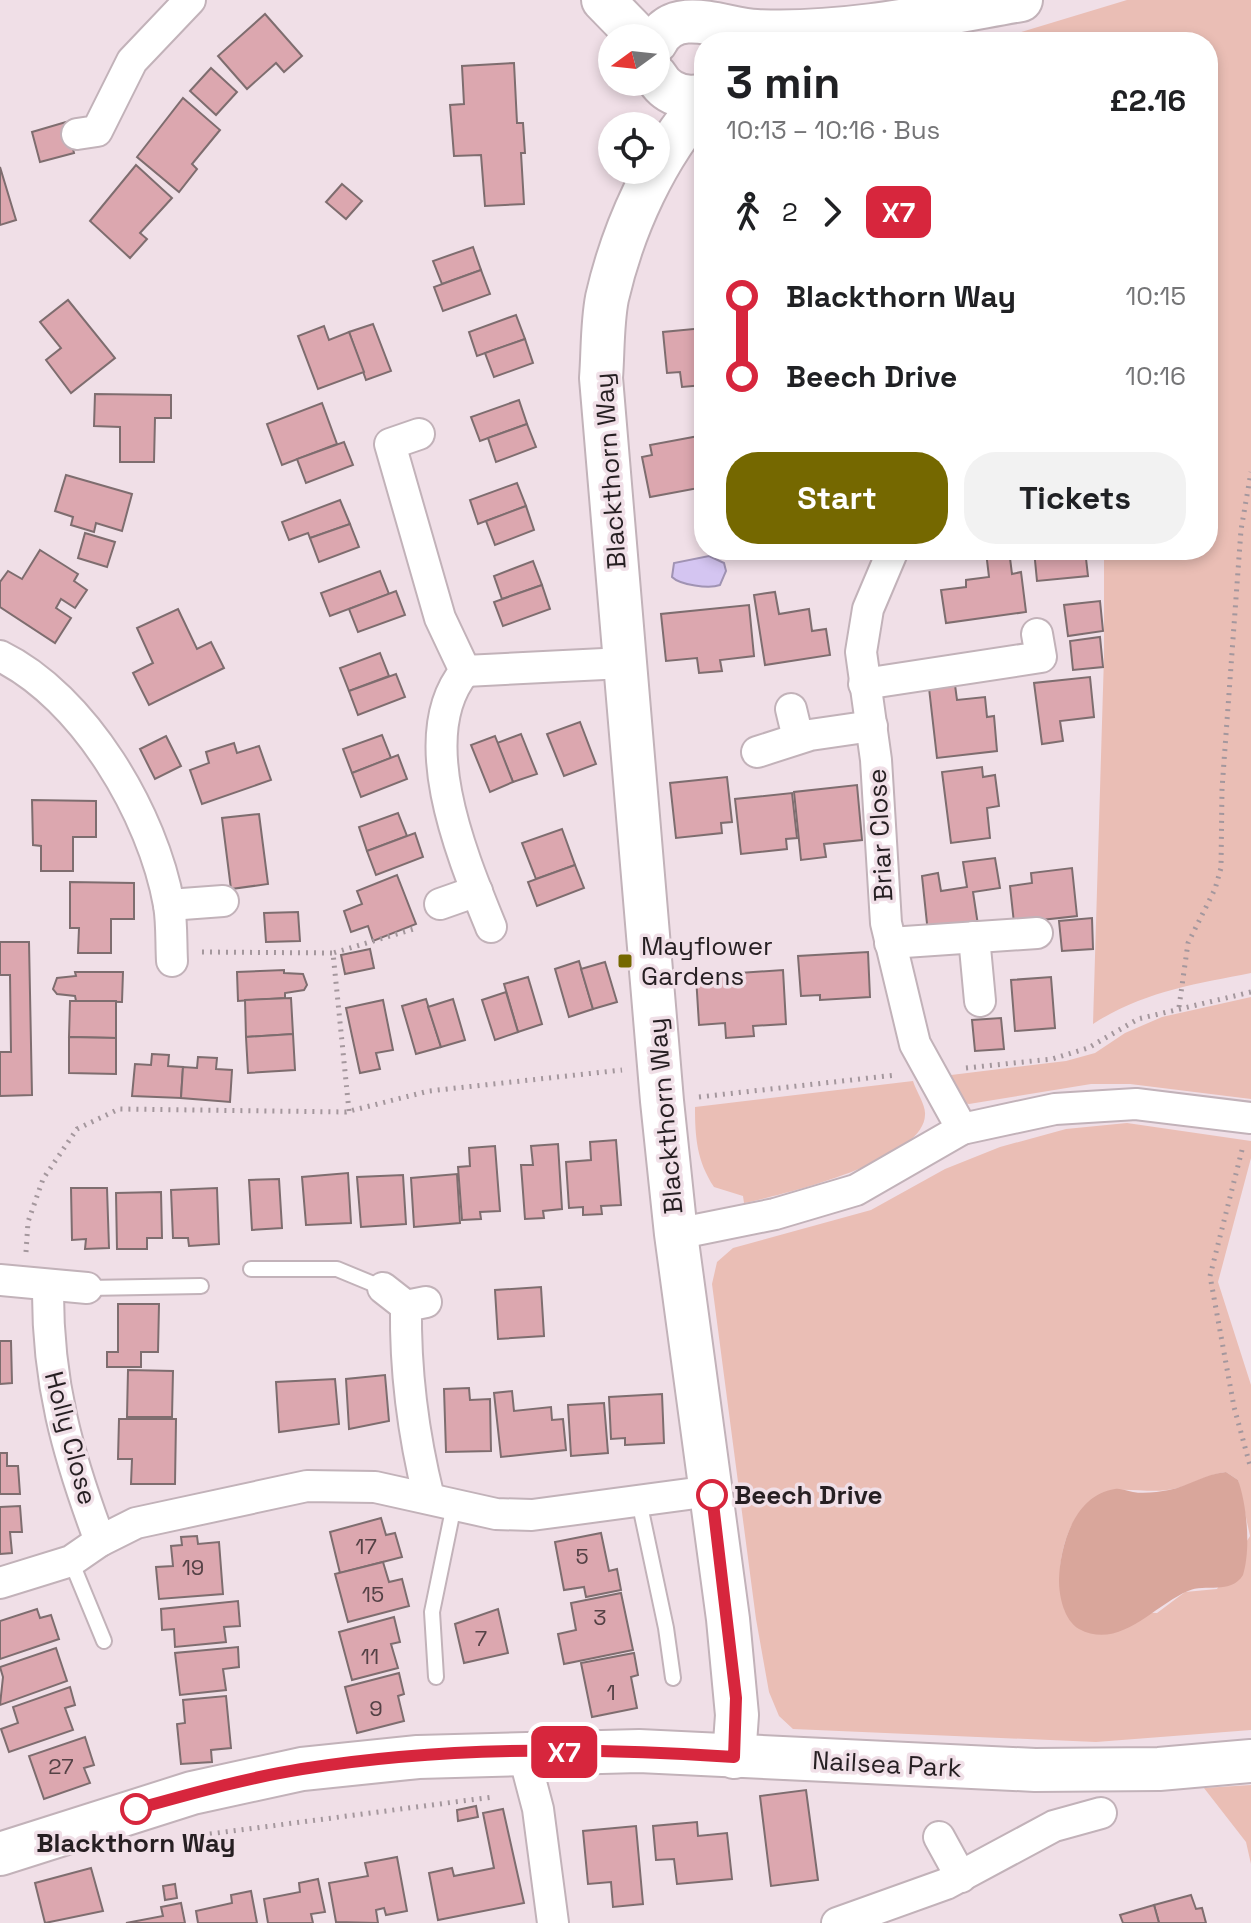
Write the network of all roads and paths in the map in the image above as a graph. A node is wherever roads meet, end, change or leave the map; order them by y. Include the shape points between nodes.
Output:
1 (190, 0) edge
2 (603, 0) edge
3 (1021, 0) edge
4 (697, 22) edge
5 (626, 24) edge
6 (854, 26) junction
7 (670, 27) edge
8 (835, 32) edge
9 (670, 92) edge
10 (694, 97) edge
11 (694, 112) edge
12 (77, 134) dead end
13 (670, 145) edge
14 (645, 184) edge
15 (419, 434) dead end
16 (1251, 472) edge
17 (889, 560) edge
18 (1037, 634) dead end
19 (0, 656) edge
20 (624, 663) junction
21 (465, 671) junction
22 (864, 684) junction
23 (791, 709) dead end
24 (872, 726) junction
25 (798, 738) junction
26 (757, 752) dead end
27 (477, 891) junction
28 (223, 901) dead end
29 (440, 904) joint
30 (169, 905) junction
31 (491, 927) dead end
32 (1037, 933) dead end
33 (974, 937) junction
34 (890, 943) junction
35 (333, 953) junction
36 (172, 956) joint
37 (980, 1001) dead end
38 (1179, 1007) dead end
39 (659, 1066) junction
40 (349, 1111) junction
41 (1250, 1118) edge
42 (962, 1129) junction
43 (676, 1234) junction
44 (251, 1269) dead end
45 (24, 1283) edge
46 (201, 1286) dead end
47 (87, 1288) joint
48 (405, 1299) joint
49 (1251, 1469) edge
50 (711, 1491) junction
51 (639, 1501) junction
52 (441, 1502) junction
53 (100, 1541) junction
54 (71, 1561) junction
55 (0, 1583) edge
56 (104, 1641) dead end
57 (436, 1677) dead end
58 (673, 1678) dead end
59 (523, 1752) junction
60 (734, 1757) junction
61 (1251, 1761) edge
62 (534, 1792) junction
63 (1101, 1813) dead end
64 (188, 1837) dead end
65 (939, 1837) dead end
66 (0, 1854) edge
67 (961, 1877) junction
68 (553, 1923) edge
69 (837, 1923) edge

1 - 12 street via 132,61 97,131
2 - 5 street
3 - 6 street
4 - 6 street via 758,31
4 - 7 street
6 - 8 street
9 - 10 street
11 - 13 street, Blackthorn Way
14 - 20 street, Blackthorn Way via 607,300 601,378
15 - 21 street via 390,444 440,618
16 - 38 path via 1241,530 1221,868 1188,943
17 - 22 street, Briar Close via 865,617
18 - 22 street via 1041,657
19 - 30 street via 59,698 100,749 138,815
20 - 21 street
20 - 39 street, Blackthorn Way
21 - 27 street via 447,701 442,756 451,807
22 - 24 street, Briar Close
23 - 25 street
24 - 25 street
24 - 34 street, Briar Close
25 - 26 street
27 - 29 street
27 - 31 street
28 - 30 street
29 - 35 path via 434,921
30 - 36 street
32 - 33 street
33 - 34 street
33 - 37 street
34 - 42 street, Briar Close via 915,1044
35 - 36 path
35 - 40 path
39 - 40 path via 429,1091
39 - 43 street, Blackthorn Way
40 - 45 path via 119,1109 77,1129 43,1179 28,1222
41 - 42 street via 1136,1104 1055,1109
41 - 49 path via 1210,1276
42 - 43 street via 856,1190 775,1214
43 - 50 street, Blackthorn Way
44 - 48 lane via 337,1269
45 - 47 street
45 - 53 street, Holly Close via 75,1474
46 - 47 lane
48 - 52 street via 410,1410
50 - 51 street
50 - 60 street, Blackthorn Way via 736,1698
51 - 52 street via 532,1515 496,1514
51 - 58 lane
52 - 53 street via 375,1487 307,1486 176,1512 128,1526
52 - 57 lane via 432,1612
53 - 54 street
54 - 55 street
54 - 56 lane
59 - 60 street, Nailsea Park
59 - 62 street
59 - 66 street, Nailsea Park via 302,1769 192,1793
60 - 61 street, Nailsea Park via 1035,1770 1159,1769
62 - 64 path
62 - 68 street
63 - 67 street via 1054,1826
65 - 67 street
67 - 69 street

